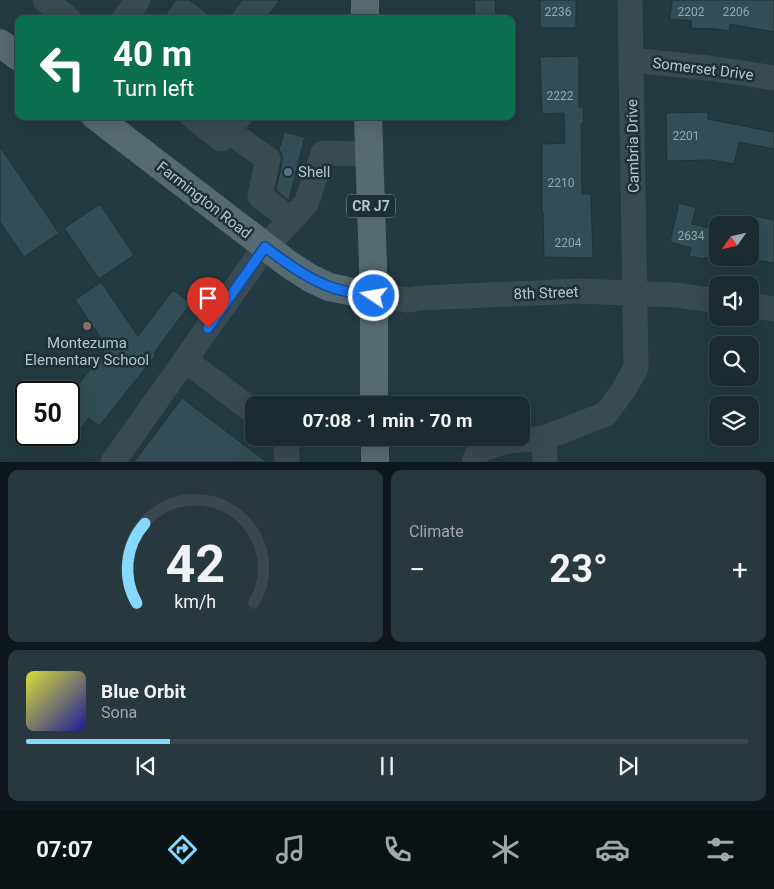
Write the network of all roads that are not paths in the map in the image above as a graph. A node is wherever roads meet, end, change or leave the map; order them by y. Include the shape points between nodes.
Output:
1 (45, 0) edge
2 (138, 0) edge
3 (365, 0) edge
4 (630, 0) edge
5 (64, 15) edge
6 (127, 15) edge
7 (365, 15) edge
8 (0, 43) edge
9 (15, 54) edge
10 (632, 60) junction
11 (774, 78) edge
12 (100, 120) edge
13 (197, 120) edge
14 (368, 120) edge
15 (234, 124) edge
16 (369, 154) junction
17 (291, 220) junction
18 (265, 247) junction
19 (634, 292) junction
20 (374, 296) junction
21 (709, 300) edge
22 (759, 306) edge
23 (774, 309) edge
24 (185, 360) junction
25 (374, 396) edge
26 (245, 405) edge
27 (286, 446) edge
28 (374, 446) edge
29 (544, 450) edge
30 (113, 462) edge
31 (287, 462) edge
32 (375, 462) edge
33 (474, 462) edge

1 - 5 street
2 - 6 street
3 - 7 main road
4 - 10 street, Cambria Drive
8 - 9 main road
10 - 11 street, Somerset Drive
10 - 19 street, Cambria Drive
12 - 18 main road, Farmington Road
13 - 15 street via 221,139
14 - 16 main road, CR J7
15 - 17 street via 268,159 260,196
16 - 17 street via 323,153 306,204
16 - 20 main road, CR J7
17 - 18 street
18 - 20 main road, Farmington Road via 329,287
18 - 24 street
19 - 20 street, 8th Street via 579,291 408,300
19 - 21 street, 8th Street
19 - 29 street, Cambria Drive via 636,368 606,414
20 - 25 main road, CR J7
22 - 23 street
24 - 26 street
24 - 30 street
27 - 31 street
28 - 32 main road
29 - 33 street, Cambria Drive via 508,441 479,450

